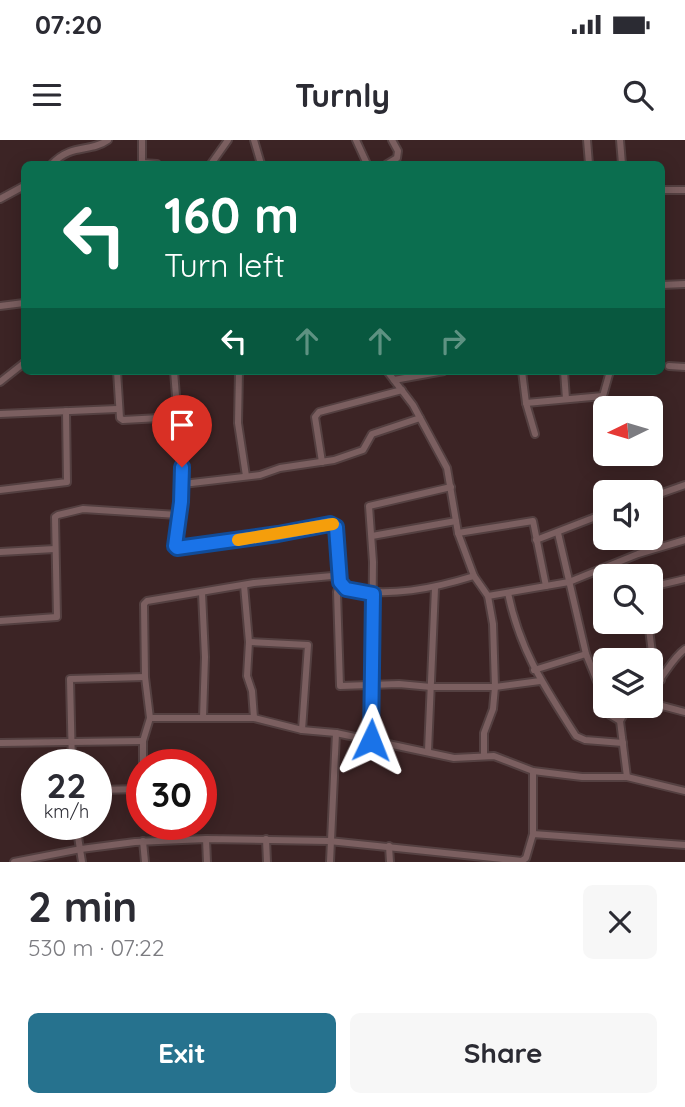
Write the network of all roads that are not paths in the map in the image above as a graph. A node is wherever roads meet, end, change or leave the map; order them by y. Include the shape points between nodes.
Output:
1 (108, 140) edge
2 (142, 140) edge
3 (228, 140) edge
4 (254, 140) edge
5 (356, 140) edge
6 (392, 140) edge
7 (587, 140) edge
8 (620, 140) edge
9 (56, 161) edge
10 (142, 161) edge
11 (213, 161) edge
12 (260, 161) edge
13 (366, 161) edge
14 (392, 161) edge
15 (589, 161) edge
16 (622, 161) edge
17 (21, 188) edge
18 (665, 190) edge
19 (685, 190) edge
20 (0, 199) edge
21 (685, 284) edge
22 (665, 285) edge
23 (21, 303) edge
24 (0, 306) edge
25 (21, 365) edge
26 (669, 366) dead end
27 (685, 367) edge
28 (117, 375) edge
29 (174, 375) edge
30 (239, 375) edge
31 (390, 375) edge
32 (422, 375) edge
33 (522, 375) edge
34 (564, 375) edge
35 (609, 375) edge
36 (394, 380) junction
37 (0, 382) edge
38 (402, 390) junction
39 (566, 399) junction
40 (526, 403) junction
41 (117, 409) junction
42 (66, 411) junction
43 (0, 414) edge
44 (179, 417) junction
45 (420, 418) junction
46 (534, 434) dead end
47 (322, 462) junction
48 (246, 477) junction
49 (183, 484) junction
50 (685, 485) edge
51 (451, 486) junction
52 (0, 489) edge
53 (663, 493) edge
54 (178, 515) junction
55 (593, 518) edge
56 (456, 521) junction
57 (458, 533) junction
58 (558, 533) junction
59 (372, 536) junction
60 (536, 540) junction
61 (685, 540) edge
62 (55, 549) junction
63 (0, 551) edge
64 (474, 576) junction
65 (685, 579) edge
66 (340, 582) junction
67 (569, 582) junction
68 (663, 584) edge
69 (244, 585) junction
70 (546, 586) junction
71 (435, 588) junction
72 (346, 589) junction
73 (337, 592) junction
74 (202, 593) junction
75 (508, 593) junction
76 (373, 594) junction
77 (488, 596) junction
78 (0, 621) edge
79 (248, 642) junction
80 (685, 649) edge
81 (586, 654) junction
82 (534, 670) junction
83 (593, 672) edge
84 (145, 677) junction
85 (663, 677) edge
86 (540, 681) junction
87 (372, 685) junction
88 (431, 687) junction
89 (495, 687) junction
90 (663, 706) edge
91 (685, 712) edge
92 (150, 718) junction
93 (203, 718) junction
94 (254, 718) junction
95 (615, 718) edge
96 (622, 718) edge
97 (620, 721) junction
98 (302, 730) junction
99 (336, 733) junction
100 (371, 740) junction
101 (143, 741) junction
102 (0, 743) edge
103 (72, 743) junction
104 (623, 743) junction
105 (72, 749) edge
106 (143, 749) edge
107 (428, 751) junction
108 (484, 756) junction
109 (533, 771) junction
110 (626, 777) junction
111 (685, 791) edge
112 (533, 834) junction
113 (217, 839) edge
114 (266, 839) junction
115 (79, 840) edge
116 (174, 840) edge
117 (206, 840) edge
118 (143, 841) junction
119 (329, 841) junction
120 (685, 845) edge
121 (389, 846) junction
122 (80, 849) junction
123 (454, 852) junction
124 (511, 860) edge
125 (14, 862) edge
126 (82, 862) edge
127 (145, 862) edge
128 (207, 862) edge
129 (267, 862) edge
130 (330, 862) edge
131 (390, 862) edge
132 (454, 862) edge

1 - 9 street via 67,152
2 - 10 street
3 - 11 street
4 - 12 street
5 - 13 street
6 - 14 street via 398,151
7 - 15 street
8 - 16 street
17 - 20 street
18 - 19 street
21 - 22 street
23 - 24 street
25 - 37 street
26 - 27 street
28 - 41 street
29 - 44 street
30 - 48 street via 238,423
31 - 36 street
32 - 36 street
33 - 40 street
34 - 39 street
35 - 39 street via 603,396
36 - 38 street
38 - 45 street
38 - 47 street via 319,412 315,417
39 - 40 street
40 - 46 street
41 - 42 street
41 - 44 street via 123,420
42 - 43 street
42 - 52 street via 67,482
44 - 49 street
45 - 47 street via 372,435 359,452
45 - 51 street via 447,468
47 - 48 street
48 - 49 street
49 - 54 street
50 - 53 street
51 - 56 street
51 - 59 street via 371,504
54 - 62 street via 83,509 58,515
54 - 66 street via 177,548 333,524
55 - 58 street
56 - 57 street
56 - 59 street
57 - 60 street via 531,521
57 - 64 street
58 - 60 street
58 - 67 street
59 - 76 street
60 - 70 street
61 - 67 street
62 - 63 street
62 - 78 street via 57,617
64 - 71 street
64 - 77 street
65 - 68 street
66 - 69 street via 332,576
66 - 72 street
66 - 73 street
67 - 70 street
67 - 81 street
69 - 74 street
69 - 79 street
70 - 75 street
71 - 76 street
71 - 88 street
72 - 73 street
72 - 76 street
73 - 87 street via 339,685
74 - 84 street via 152,599 145,604
74 - 93 street
75 - 77 street
75 - 82 street via 514,622
76 - 87 street
77 - 89 street
79 - 94 street via 247,676
79 - 98 street via 308,645
80 - 85 street
81 - 82 street
81 - 83 street
82 - 86 street
84 - 92 street
84 - 103 street via 70,679
86 - 89 street
86 - 104 street via 580,739
87 - 88 street
87 - 100 street
88 - 89 street
88 - 107 street
89 - 108 street via 484,733
90 - 91 street
92 - 93 street
92 - 101 street
93 - 94 street
94 - 98 street
95 - 97 street
96 - 97 street
97 - 104 street
98 - 99 street
99 - 100 street
99 - 119 street
100 - 107 street
101 - 103 street
101 - 106 street
102 - 103 street
103 - 105 street
104 - 110 street
107 - 108 street via 461,758
108 - 109 street
109 - 110 street
109 - 112 street
110 - 111 street
112 - 120 street
112 - 124 street via 526,858
113 - 114 street
114 - 119 street
114 - 129 street
115 - 122 street
116 - 118 street
117 - 128 street
118 - 122 street
118 - 127 street
119 - 121 street
119 - 130 street
121 - 123 street
121 - 131 street
122 - 125 street
122 - 126 street
123 - 124 street
123 - 132 street

